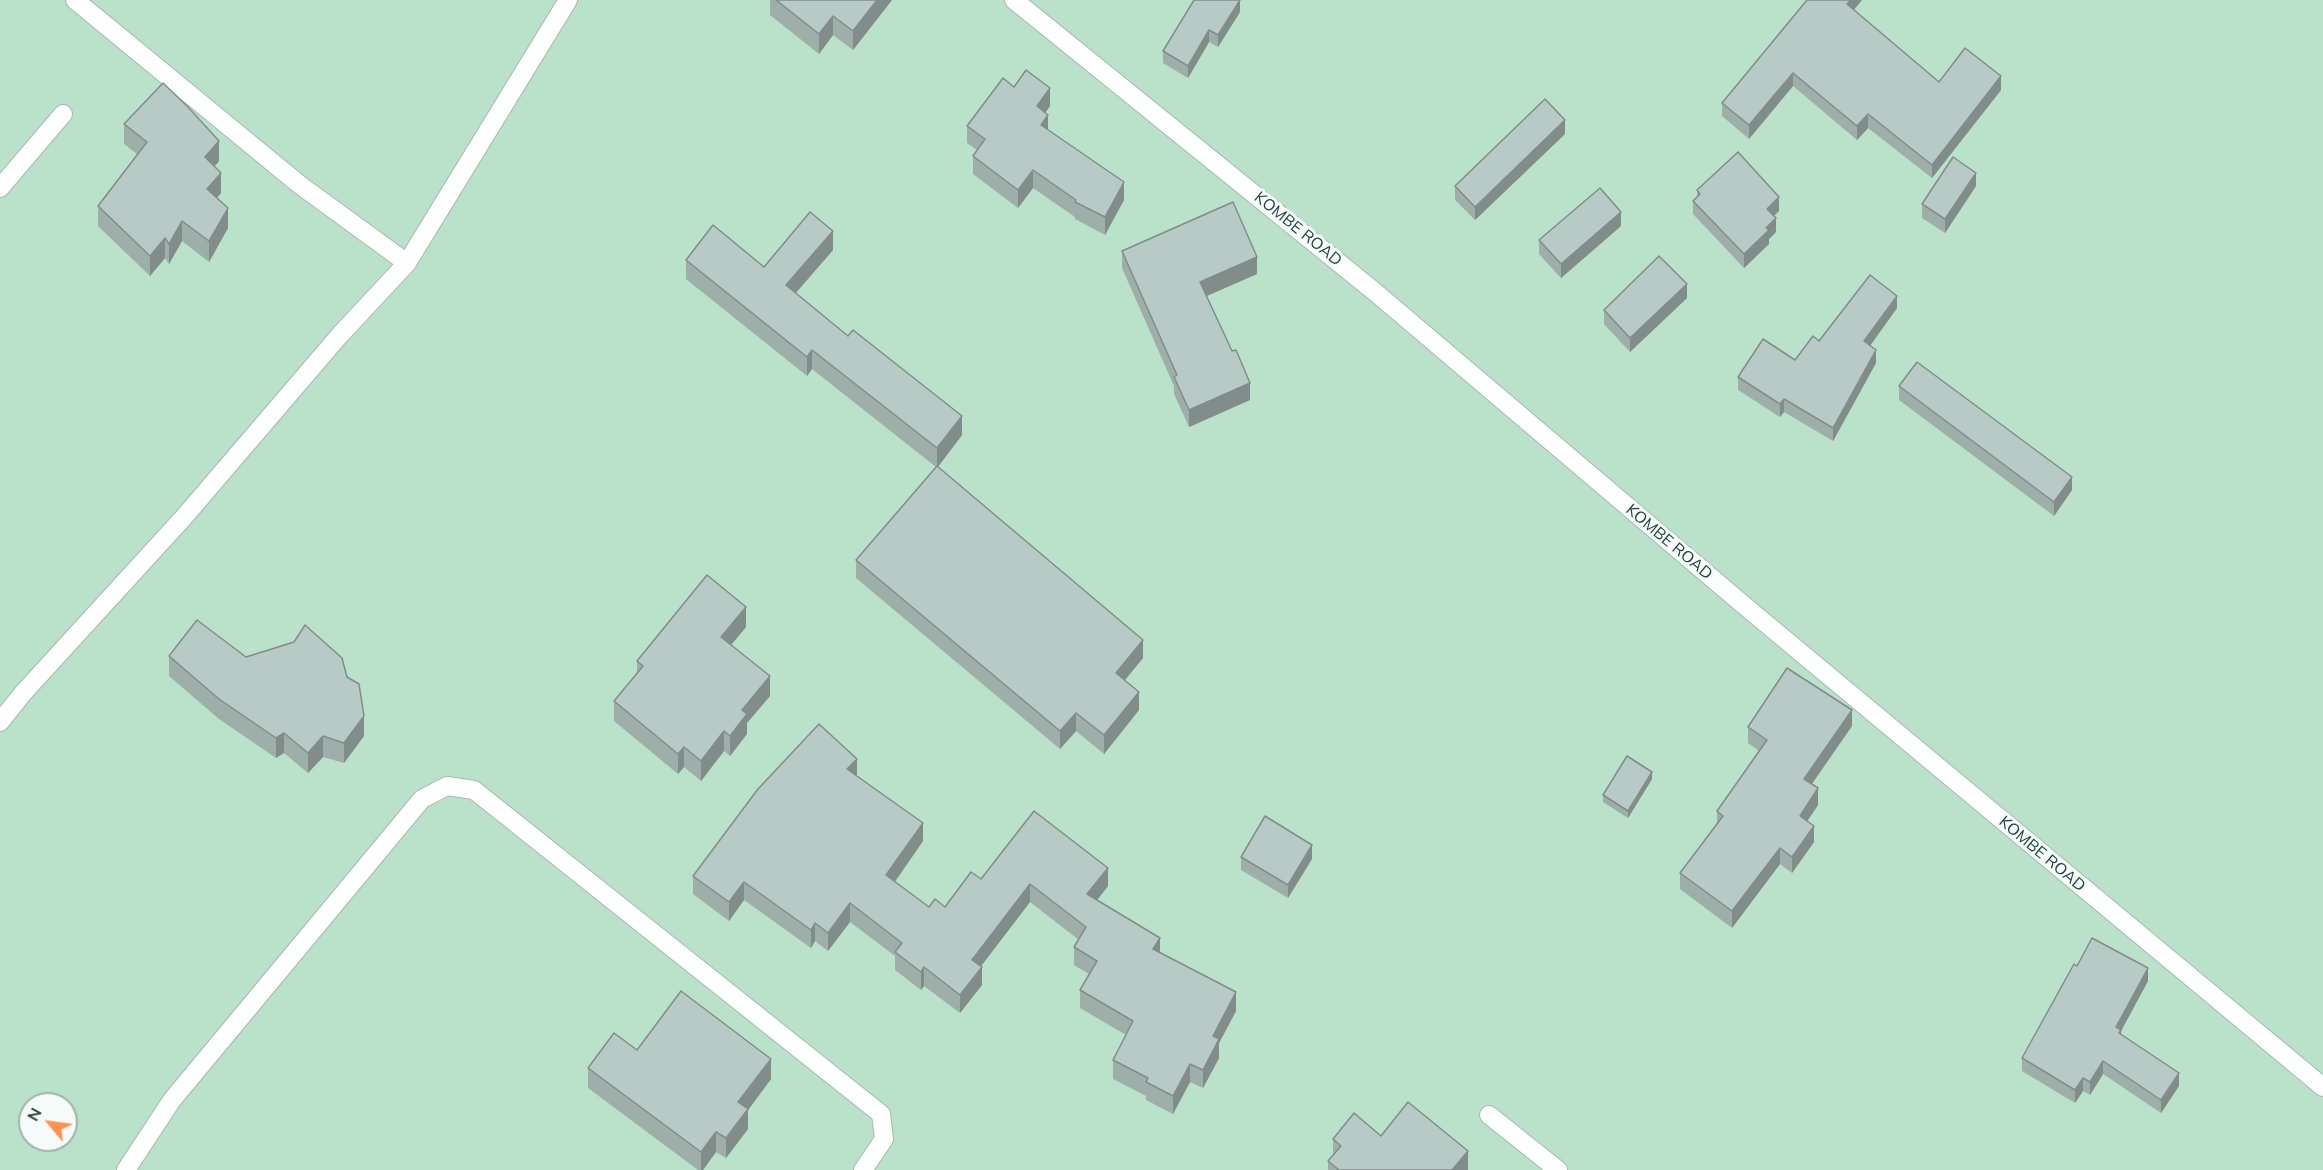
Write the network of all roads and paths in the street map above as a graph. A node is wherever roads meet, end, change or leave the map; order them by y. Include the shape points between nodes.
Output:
1 (75, 0) edge
2 (568, 0) edge
3 (1014, 0) edge
4 (63, 114) dead end
5 (0, 188) edge
6 (407, 263) junction
7 (0, 722) edge
8 (2323, 1087) edge
9 (1489, 1115) dead end
10 (126, 1170) edge
11 (863, 1170) edge
12 (1558, 1170) edge

1 - 6 street via 300,185
2 - 6 street
3 - 8 street, KOMBE ROAD via 1375,292 1737,600
4 - 5 street
6 - 7 street
9 - 12 street
10 - 11 street via 172,1100 422,799 447,786 474,790 881,1114 884,1139

